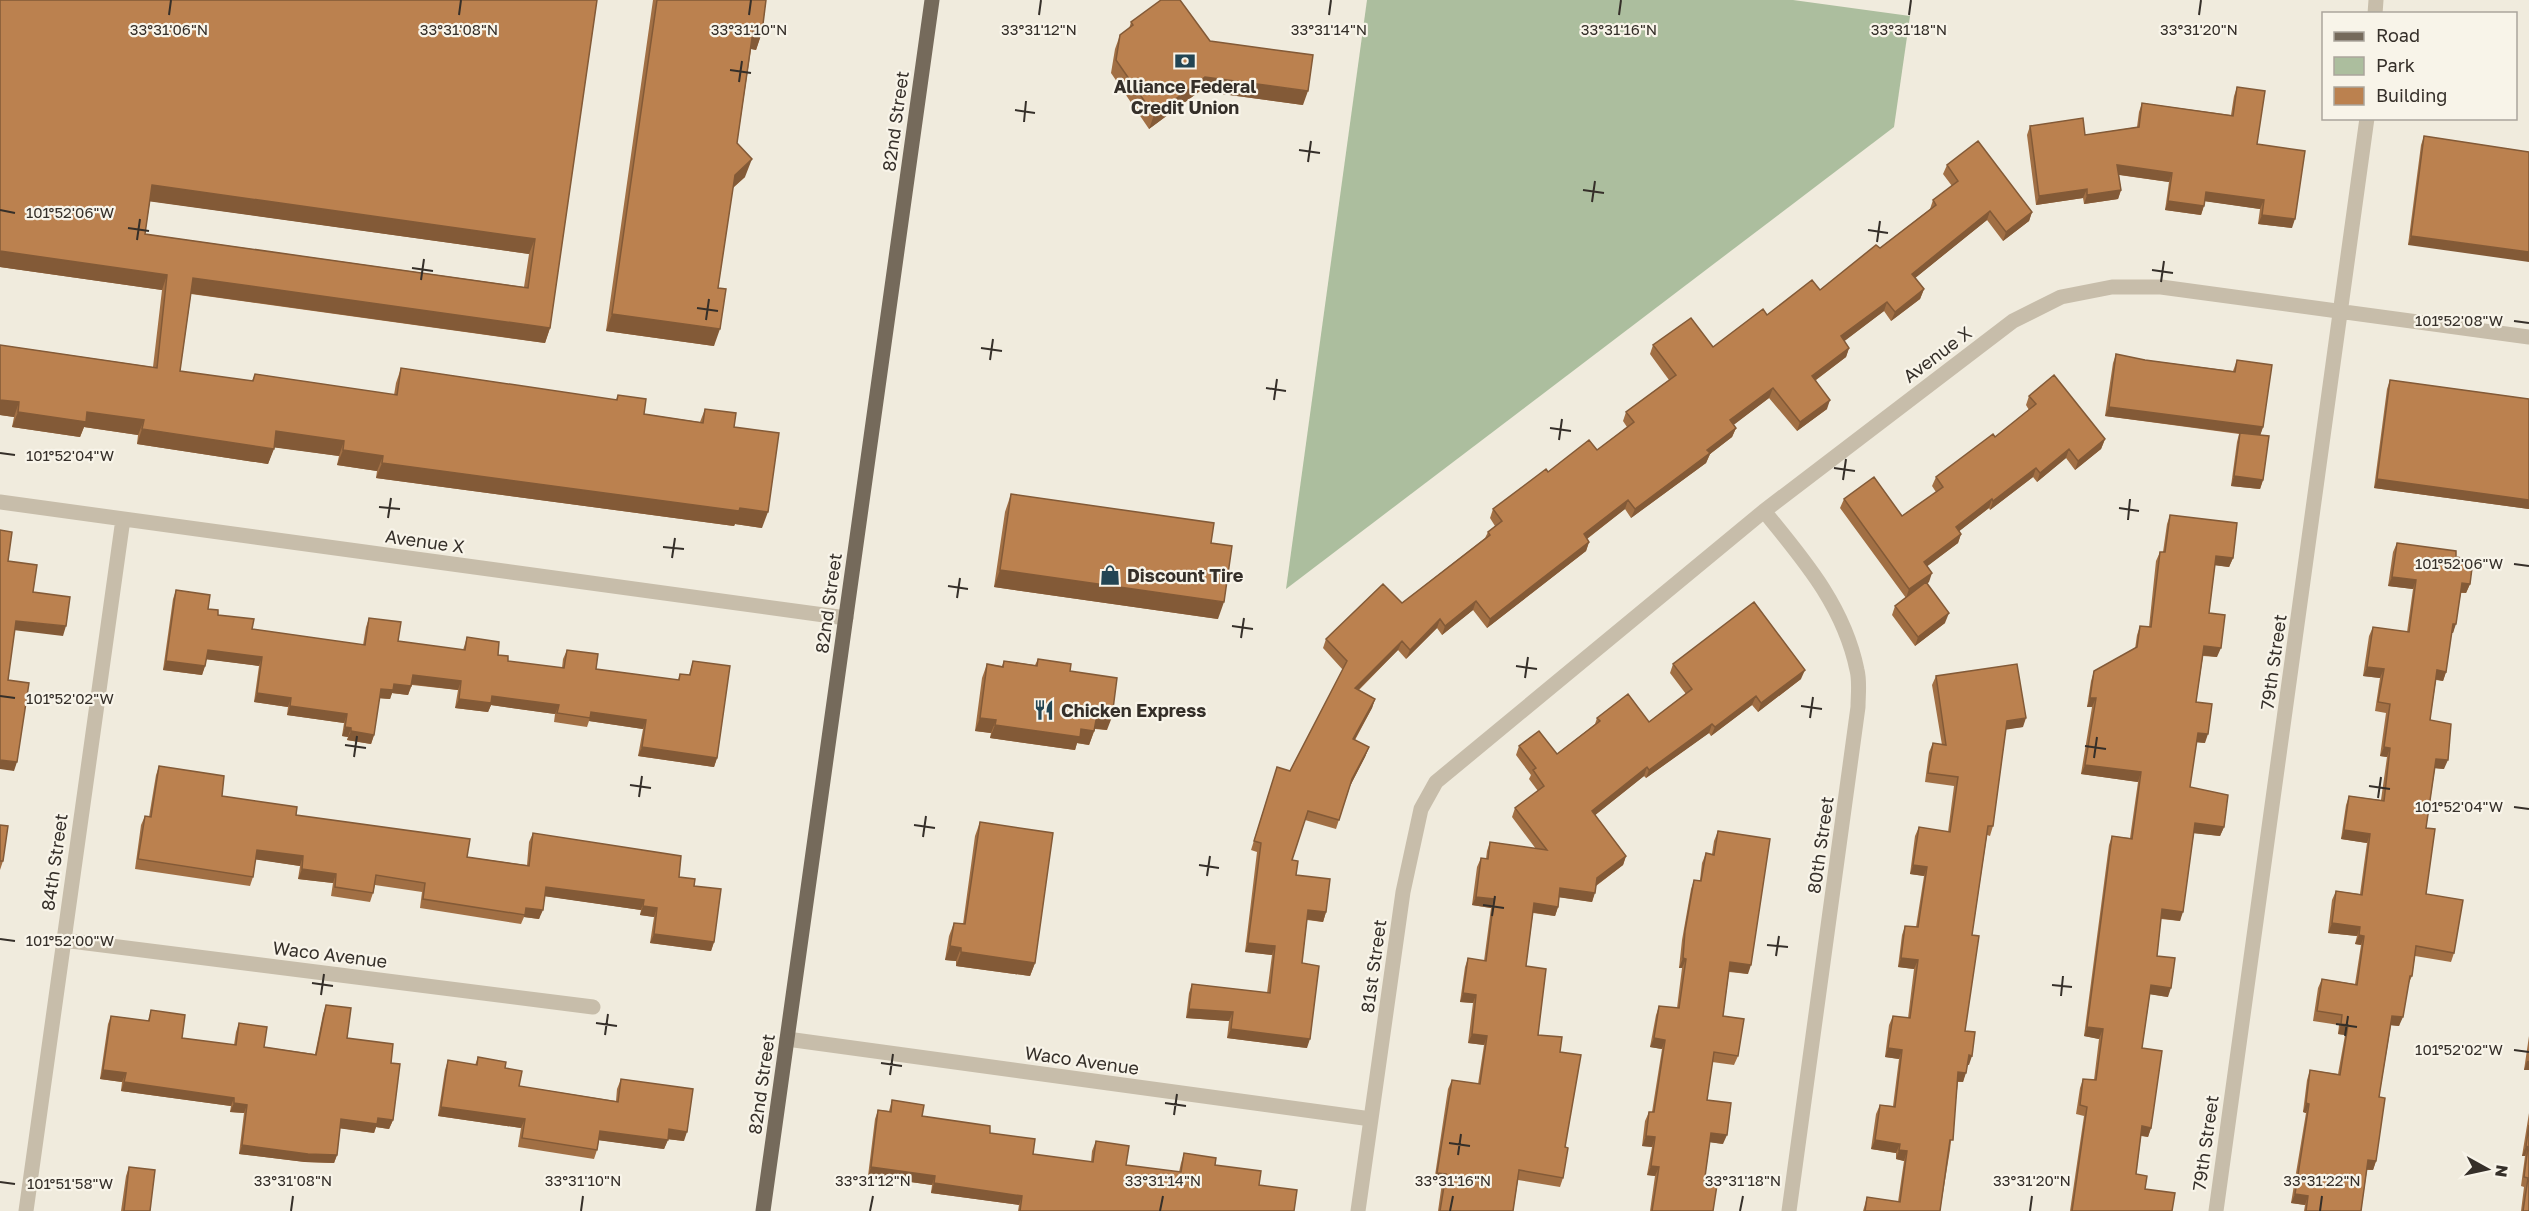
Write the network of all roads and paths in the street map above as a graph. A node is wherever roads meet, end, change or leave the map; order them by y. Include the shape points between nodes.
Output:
1 (932, 0) edge
2 (2367, 120) edge
3 (2342, 312) junction
4 (2529, 337) edge
5 (0, 502) edge
6 (1764, 511) junction
7 (123, 519) junction
8 (846, 618) junction
9 (1475, 750) joint
10 (63, 940) junction
11 (593, 1007) dead end
12 (787, 1039) junction
13 (1371, 1119) junction
14 (26, 1211) edge
15 (763, 1211) edge
16 (1358, 1211) edge
17 (1789, 1211) edge
18 (2216, 1211) edge

1 - 8 main road, 82nd Street
2 - 3 street, 79th Street
3 - 4 street, Avenue X
3 - 6 street, Avenue X via 2161,287 2112,287 2061,297 2013,321
3 - 18 street, 79th Street
5 - 7 street, Avenue X
6 - 9 street, Avenue X
6 - 17 street, 80th Street via 1808,565 1840,616 1858,671 1858,707
7 - 8 street, Avenue X
7 - 10 street, 84th Street
8 - 12 main road, 82nd Street
9 - 13 street, 81st Street via 1436,782 1421,809 1403,892
10 - 11 street, Waco Avenue
10 - 14 street, 84th Street
12 - 13 street, Waco Avenue
12 - 15 main road, 82nd Street
13 - 16 street, 81st Street

